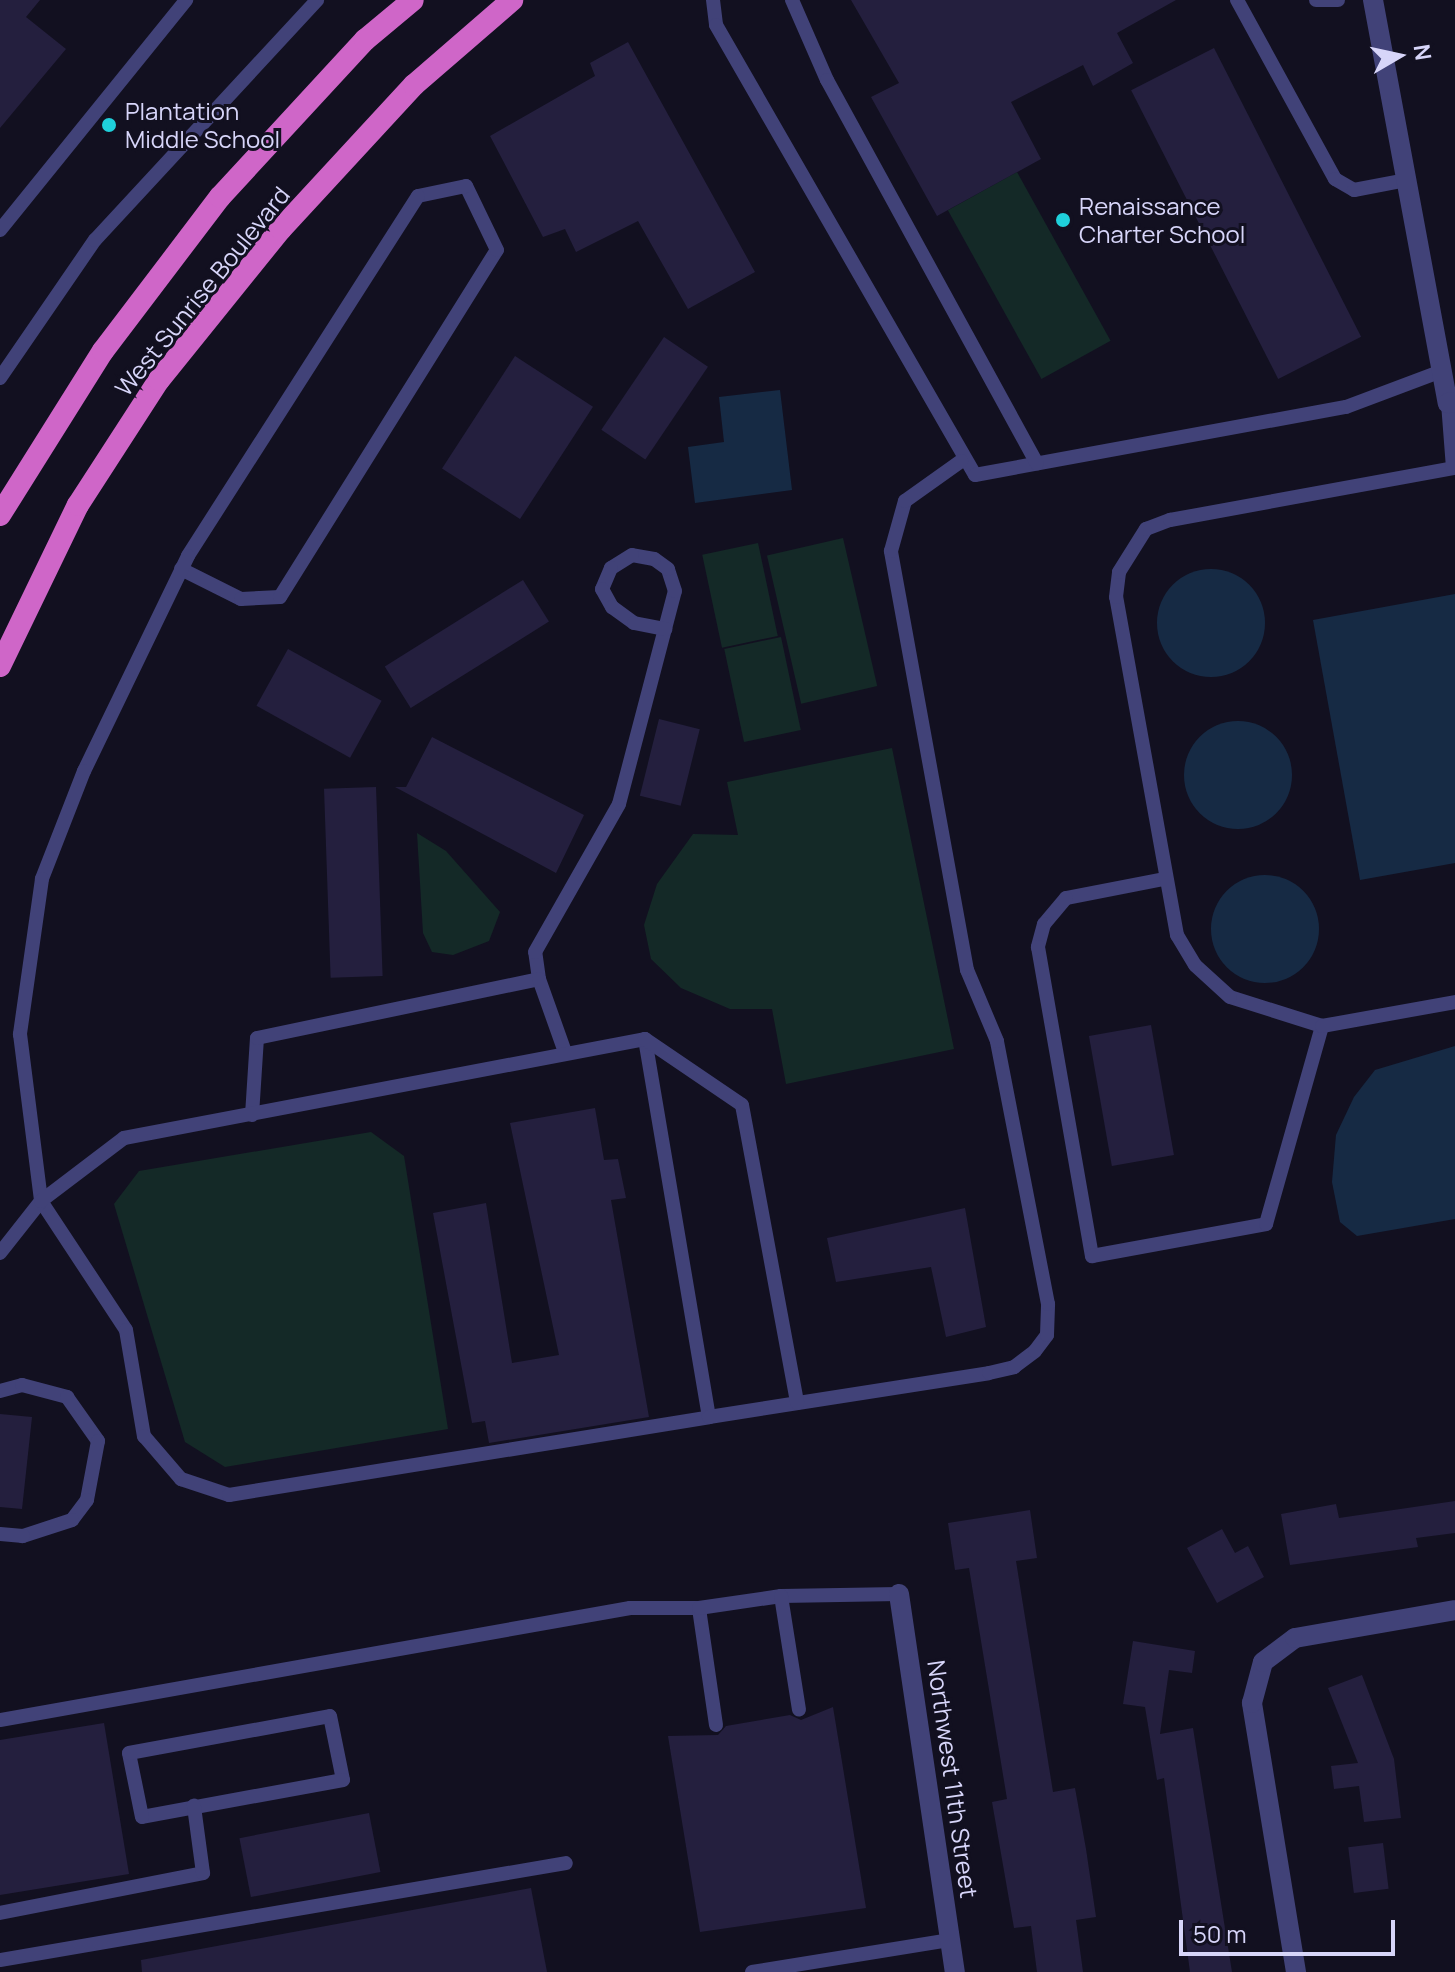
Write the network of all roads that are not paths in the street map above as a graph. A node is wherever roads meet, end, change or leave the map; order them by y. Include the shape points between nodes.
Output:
1 (186, 0) edge
2 (317, 0) edge
3 (413, 0) edge
4 (512, 0) edge
5 (713, 0) edge
6 (792, 0) edge
7 (1237, 0) edge
8 (1316, 0) edge
9 (1338, 0) edge
10 (1373, 0) edge
11 (1407, 180) junction
12 (0, 230) edge
13 (1442, 371) junction
14 (0, 378) edge
15 (1451, 402) edge
16 (961, 461) junction
17 (1037, 463) junction
18 (1454, 468) edge
19 (0, 515) edge
20 (181, 569) junction
21 (665, 629) junction
22 (0, 666) edge
23 (1164, 879) junction
24 (539, 979) junction
25 (1455, 1002) edge
26 (1322, 1026) junction
27 (645, 1039) junction
28 (565, 1052) junction
29 (252, 1115) junction
30 (41, 1201) junction
31 (0, 1253) edge
32 (0, 1391) edge
33 (797, 1403) junction
34 (709, 1417) junction
35 (0, 1534) edge
36 (899, 1594) joint
37 (781, 1596) junction
38 (699, 1608) junction
39 (1455, 1610) edge
40 (799, 1710) dead end
41 (0, 1720) edge
42 (716, 1725) dead end
43 (194, 1806) junction
44 (566, 1863) dead end
45 (0, 1913) edge
46 (950, 1940) junction
47 (0, 1960) edge
48 (752, 1972) edge
49 (955, 1972) edge
50 (1296, 1972) edge

1 - 12 lane
2 - 14 lane via 95,240
3 - 19 highway, West Sunrise Boulevard via 220,197 103,351
4 - 22 highway, West Sunrise Boulevard via 375,127 159,380 78,505
5 - 16 lane via 716,25
6 - 17 lane via 827,80
7 - 11 lane via 1335,179 1354,190
8 - 9 lane
10 - 11 street
11 - 13 street
13 - 15 street
13 - 17 lane via 1346,407
15 - 18 lane
16 - 17 lane via 975,475
16 - 33 lane via 905,501 891,551 967,970 997,1041 1048,1304 1047,1335 1014,1367
18 - 23 lane via 1170,520 1146,529 1129,550 1116,597
20 - 20 lane via 418,196 466,186 497,250 280,597 241,599
20 - 30 lane via 84,771 42,879 20,1034
21 - 21 lane via 675,591 668,569 632,555 611,568 602,589 612,607 634,623
21 - 24 lane via 619,804 535,952
23 - 26 lane via 1177,935 1195,965 1230,997
23 - 26 lane via 1066,898 1044,924 1038,947 1092,1256 1266,1224
24 - 28 lane
24 - 29 lane via 257,1038
25 - 26 lane
27 - 28 lane
27 - 33 lane via 742,1105
27 - 34 lane
28 - 29 lane
29 - 30 lane via 124,1138
30 - 31 lane
30 - 34 lane via 126,1330 144,1436 181,1479 206,1492 229,1495
32 - 35 lane via 22,1385 67,1397 98,1441 87,1500 72,1520 23,1536
33 - 34 lane
36 - 37 lane
36 - 46 street, Northwest 11th Street
37 - 38 lane
37 - 40 lane
38 - 41 lane via 630,1608
38 - 42 lane
39 - 50 street via 1295,1638 1263,1662 1252,1703
43 - 43 lane via 343,1780 330,1716 129,1753 142,1817
43 - 45 lane via 203,1873
44 - 47 lane
46 - 48 lane
46 - 49 street, Northwest 11th Street

